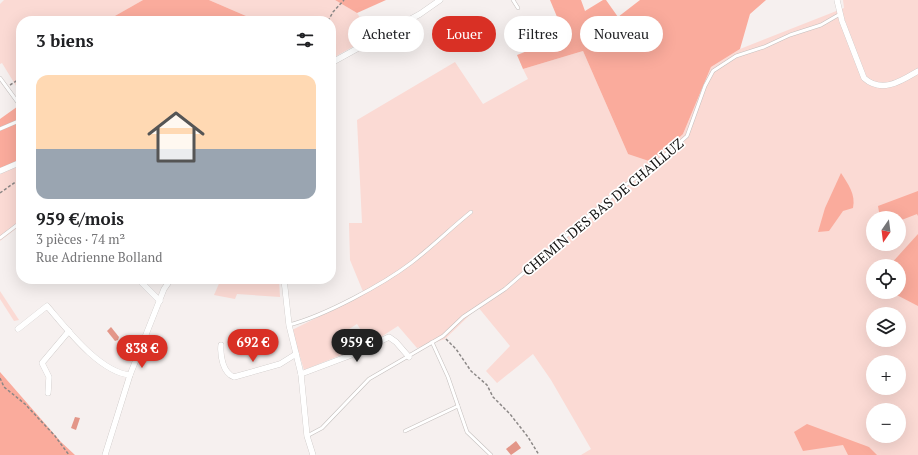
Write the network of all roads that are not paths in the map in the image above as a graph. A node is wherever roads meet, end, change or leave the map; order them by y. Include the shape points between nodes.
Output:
1 (440, 0) edge
2 (513, 0) edge
3 (838, 0) edge
4 (518, 8) dead end
5 (840, 14) junction
6 (336, 60) edge
7 (918, 71) edge
8 (0, 78) edge
9 (16, 100) edge
10 (16, 122) edge
11 (0, 129) edge
12 (16, 164) edge
13 (0, 171) edge
14 (472, 212) dead end
15 (16, 226) edge
16 (0, 238) edge
17 (143, 284) edge
18 (168, 284) edge
19 (285, 284) edge
20 (160, 301) junction
21 (289, 325) junction
22 (18, 329) dead end
23 (69, 331) junction
24 (432, 342) junction
25 (221, 346) dead end
26 (296, 354) junction
27 (409, 358) junction
28 (301, 374) junction
29 (130, 375) junction
30 (48, 394) dead end
31 (458, 406) junction
32 (406, 431) dead end
33 (307, 436) junction
34 (105, 455) edge
35 (313, 455) edge
36 (491, 455) edge

1 - 6 street via 420,14
2 - 4 lane
3 - 5 street
5 - 7 street via 861,71 869,82 882,86 891,85
5 - 24 lane, CHEMIN DES BAS DE CHAILLUZ via 821,25 736,56 713,71 687,136 655,164 620,189 505,289 463,317 443,336
8 - 9 lane
10 - 11 lane
12 - 13 street
14 - 21 lane via 410,263 375,286 308,320
15 - 16 lane
17 - 20 street
18 - 20 street
19 - 21 street
20 - 29 street
21 - 26 street
22 - 23 street via 47,306
23 - 29 street via 88,353 123,374
23 - 30 street via 42,363 49,377
24 - 27 lane, CHEMIN DES BAS DE CHAILLUZ
24 - 31 lane
25 - 26 street via 221,357 226,372 234,377 280,364
26 - 28 street
27 - 28 street via 389,337 354,354
27 - 33 lane, CHEMIN DES BAS DE CHAILLUZ via 369,379 322,428
28 - 33 street
29 - 34 street
31 - 32 lane
31 - 36 lane via 467,432
33 - 35 street

